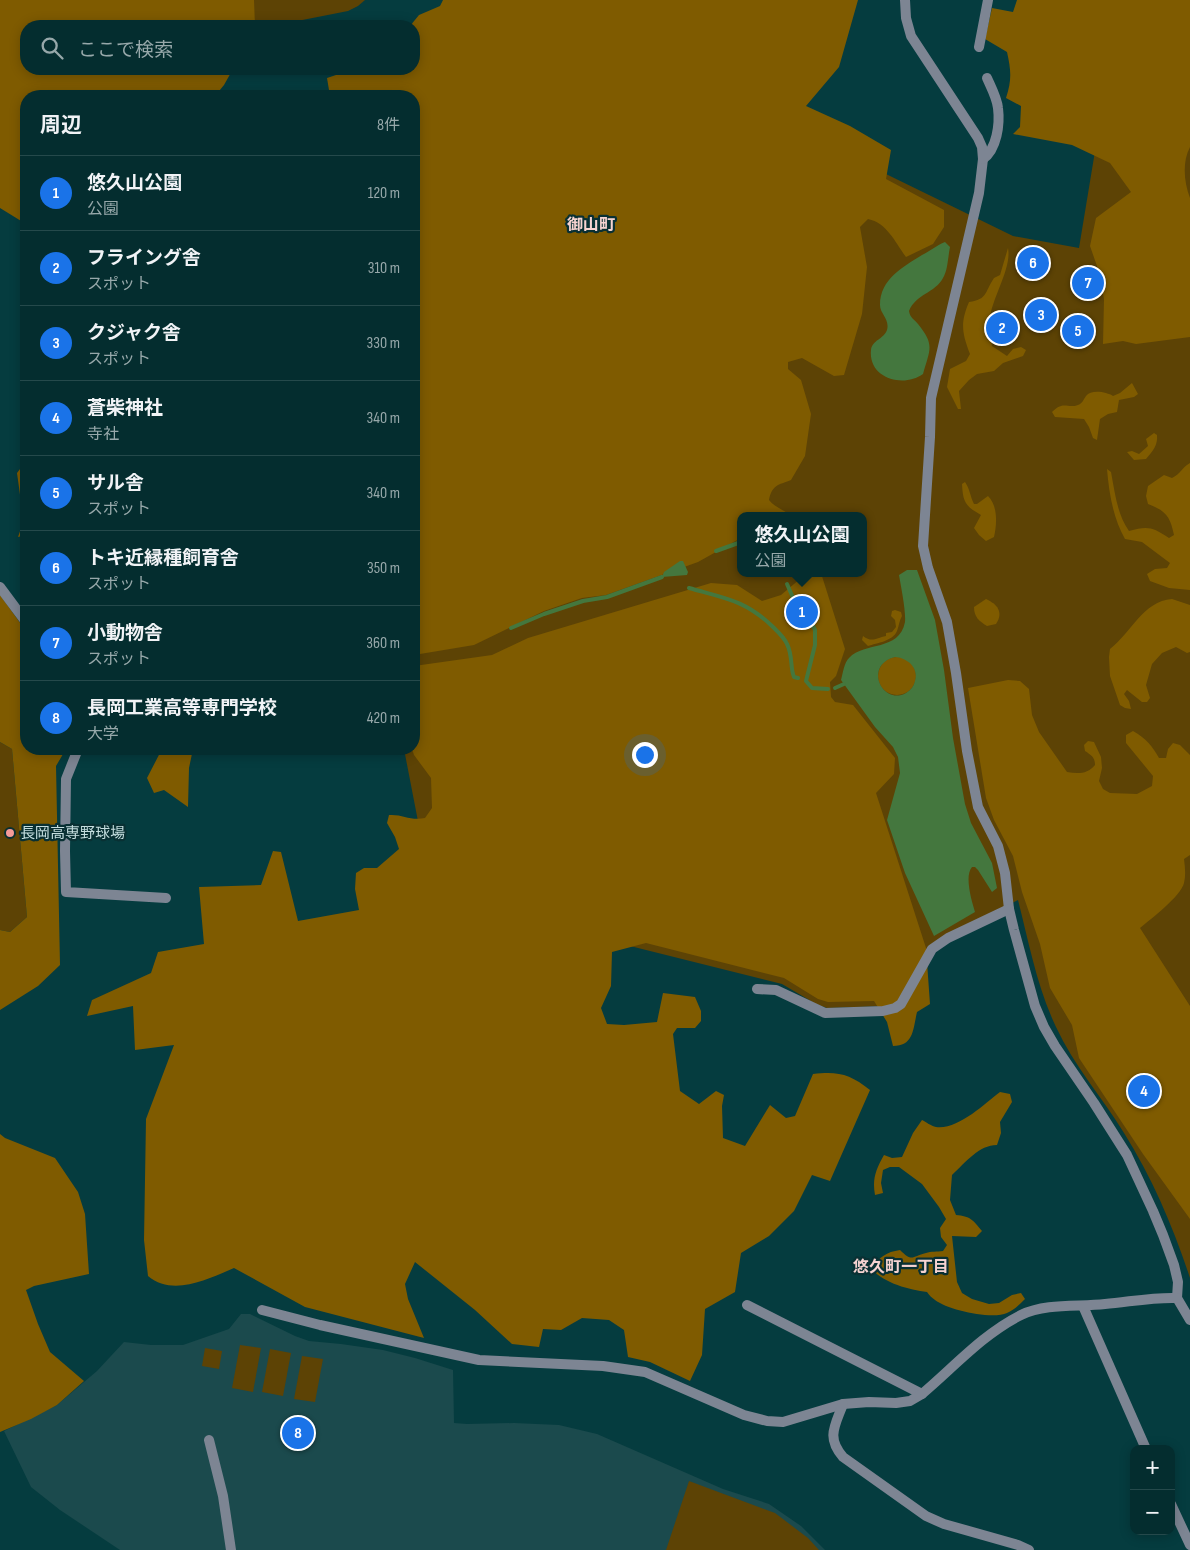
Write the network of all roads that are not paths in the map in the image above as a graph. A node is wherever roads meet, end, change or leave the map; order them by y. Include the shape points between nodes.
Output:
1 (906, 0) edge
2 (988, 0) edge
3 (980, 47) dead end
4 (988, 78) dead end
5 (983, 159) junction
6 (0, 587) edge
7 (20, 614) edge
8 (76, 755) edge
9 (166, 898) dead end
10 (1009, 909) junction
11 (756, 989) dead end
12 (1177, 1298) junction
13 (747, 1305) dead end
14 (1083, 1306) junction
15 (262, 1310) dead end
16 (1190, 1320) edge
17 (922, 1394) junction
18 (843, 1404) junction
19 (209, 1440) dead end
20 (1144, 1445) edge
21 (1175, 1513) edge
22 (1190, 1545) edge
23 (231, 1550) edge
24 (1029, 1550) edge

1 - 5 street via 911,36 978,138
2 - 3 street
4 - 5 street via 998,107 997,132 988,156
5 - 10 street via 975,212 931,398 923,546 946,622 978,807 998,846
6 - 7 street
8 - 9 street via 66,780 66,892
10 - 11 street via 932,949 901,1004 895,1008 825,1013 776,990
10 - 12 street via 1035,1006 1044,1027 1126,1155 1174,1264
12 - 14 street
12 - 16 street
13 - 17 street
14 - 17 street via 1041,1309 1022,1315 987,1337
14 - 20 street
15 - 18 street via 479,1360 603,1366 645,1372 744,1415 767,1421 782,1422
17 - 18 street via 910,1401 896,1403
18 - 24 street via 833,1434 834,1444 843,1457 926,1516
19 - 23 street via 223,1496
21 - 22 street

